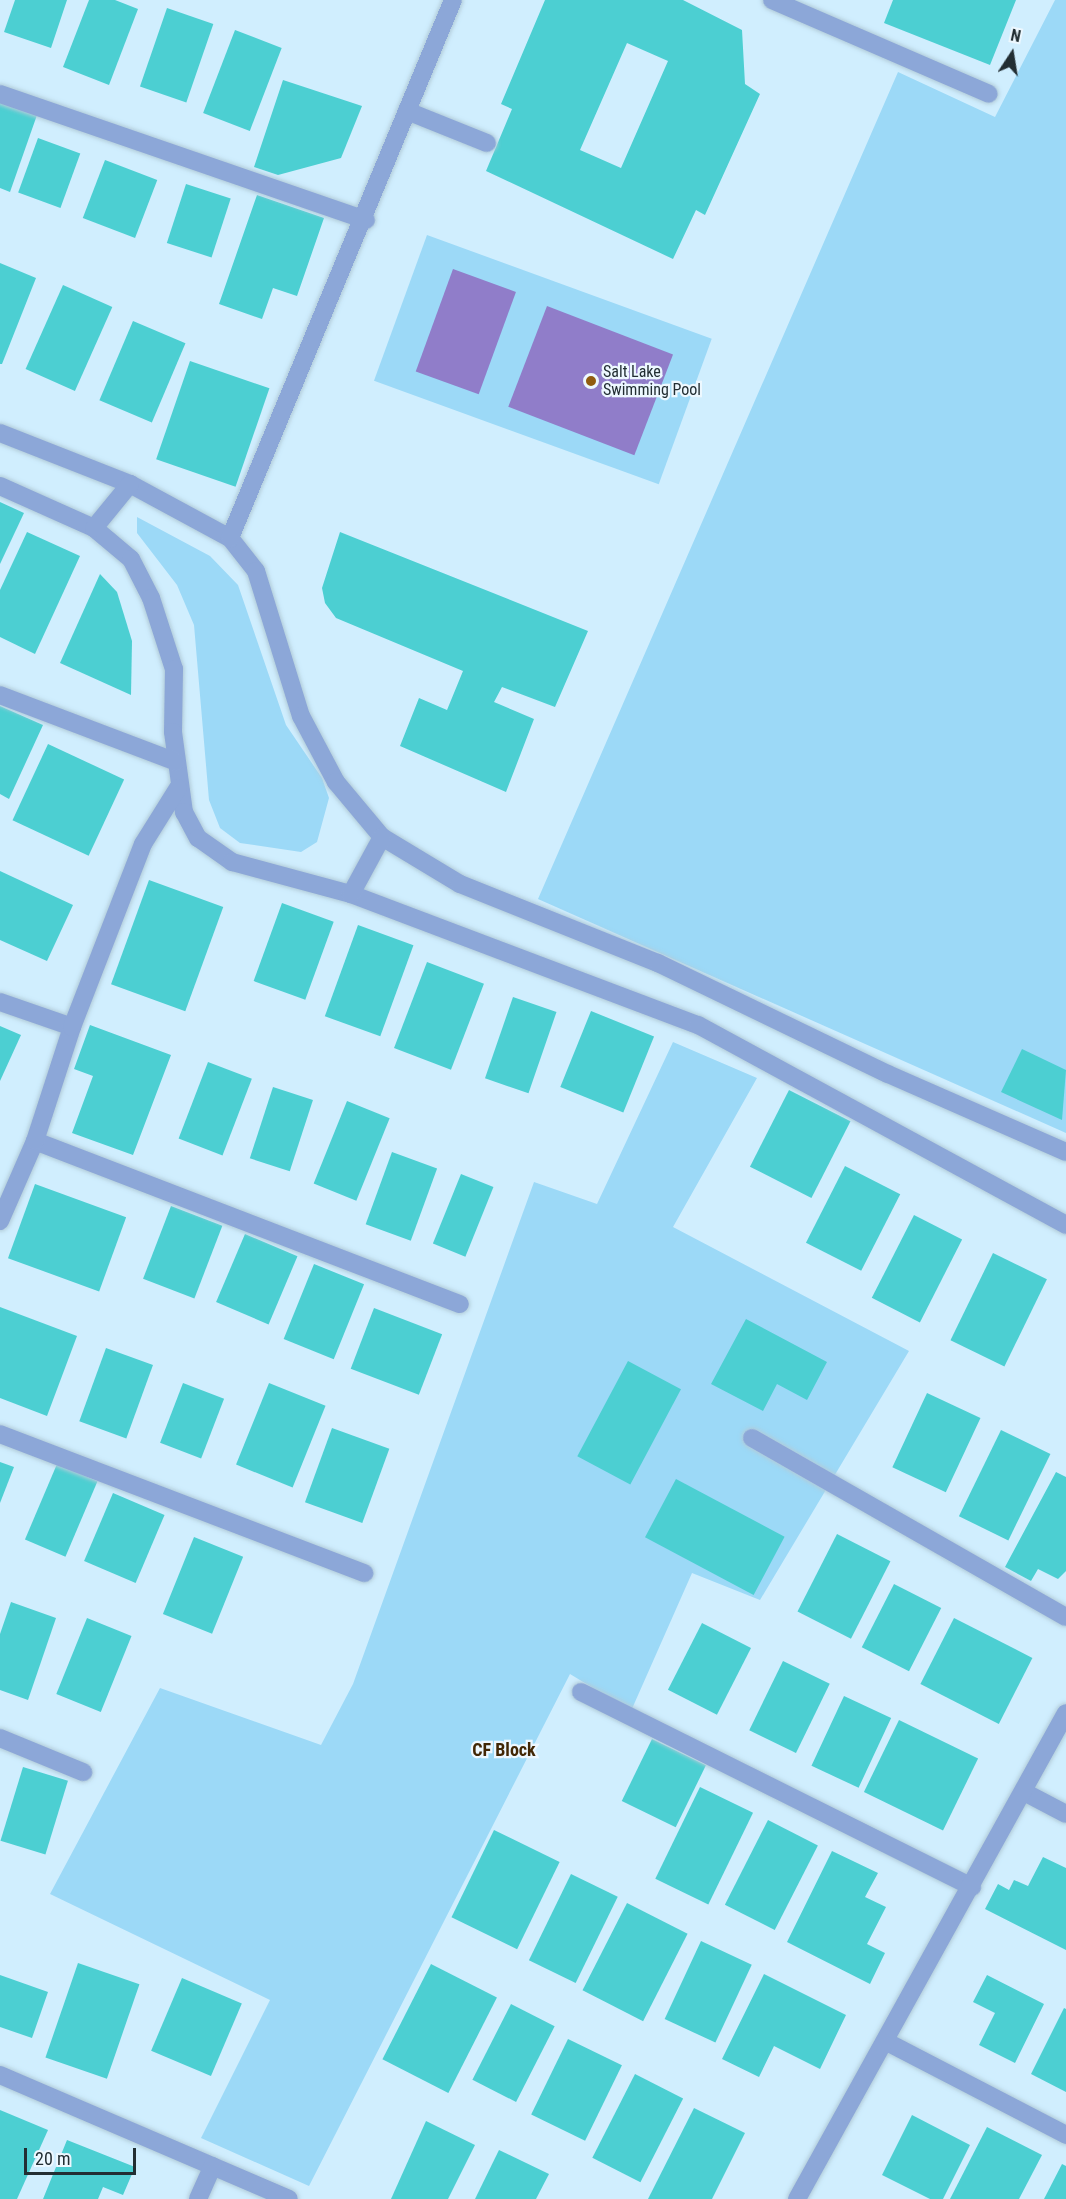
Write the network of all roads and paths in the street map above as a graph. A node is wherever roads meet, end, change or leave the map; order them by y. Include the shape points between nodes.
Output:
1 (453, 0) edge
2 (772, 0) edge
3 (0, 94) edge
4 (989, 94) dead end
5 (407, 111) junction
6 (487, 143) dead end
7 (366, 220) junction
8 (0, 433) edge
9 (130, 484) junction
10 (0, 486) edge
11 (94, 528) junction
12 (231, 538) junction
13 (0, 695) edge
14 (176, 762) junction
15 (178, 788) junction
16 (382, 837) junction
17 (351, 894) junction
18 (0, 1002) edge
19 (72, 1027) junction
20 (35, 1141) junction
21 (1066, 1152) edge
22 (0, 1221) edge
23 (1066, 1225) edge
24 (460, 1304) dead end
25 (0, 1434) edge
26 (752, 1438) dead end
27 (364, 1574) dead end
28 (1066, 1617) edge
29 (581, 1692) dead end
30 (1066, 1713) edge
31 (0, 1738) edge
32 (83, 1772) dead end
33 (1024, 1792) junction
34 (1066, 1814) edge
35 (972, 1887) junction
36 (885, 2041) junction
37 (0, 2075) edge
38 (1066, 2135) edge
39 (213, 2166) junction
40 (198, 2199) edge
41 (289, 2199) edge
42 (797, 2199) edge

1 - 5 street
2 - 4 street
3 - 7 street
5 - 6 street
5 - 7 street
7 - 12 street
8 - 9 street
9 - 11 street
9 - 12 street
10 - 11 street
11 - 14 street via 131,559 151,598 174,669
12 - 16 street via 256,571 301,716 336,782
13 - 14 street
14 - 15 street
15 - 17 street via 198,838 232,862
15 - 19 street via 143,844
16 - 17 street
16 - 21 street via 460,884 658,963 899,1079
17 - 23 street via 698,1025
18 - 19 street
19 - 20 street
20 - 22 street
20 - 24 street
25 - 27 street
26 - 28 street
29 - 35 street
30 - 33 street
31 - 32 street
33 - 34 street
33 - 35 street
35 - 36 street
36 - 38 street
36 - 42 street
37 - 39 street
39 - 40 street
39 - 41 street

